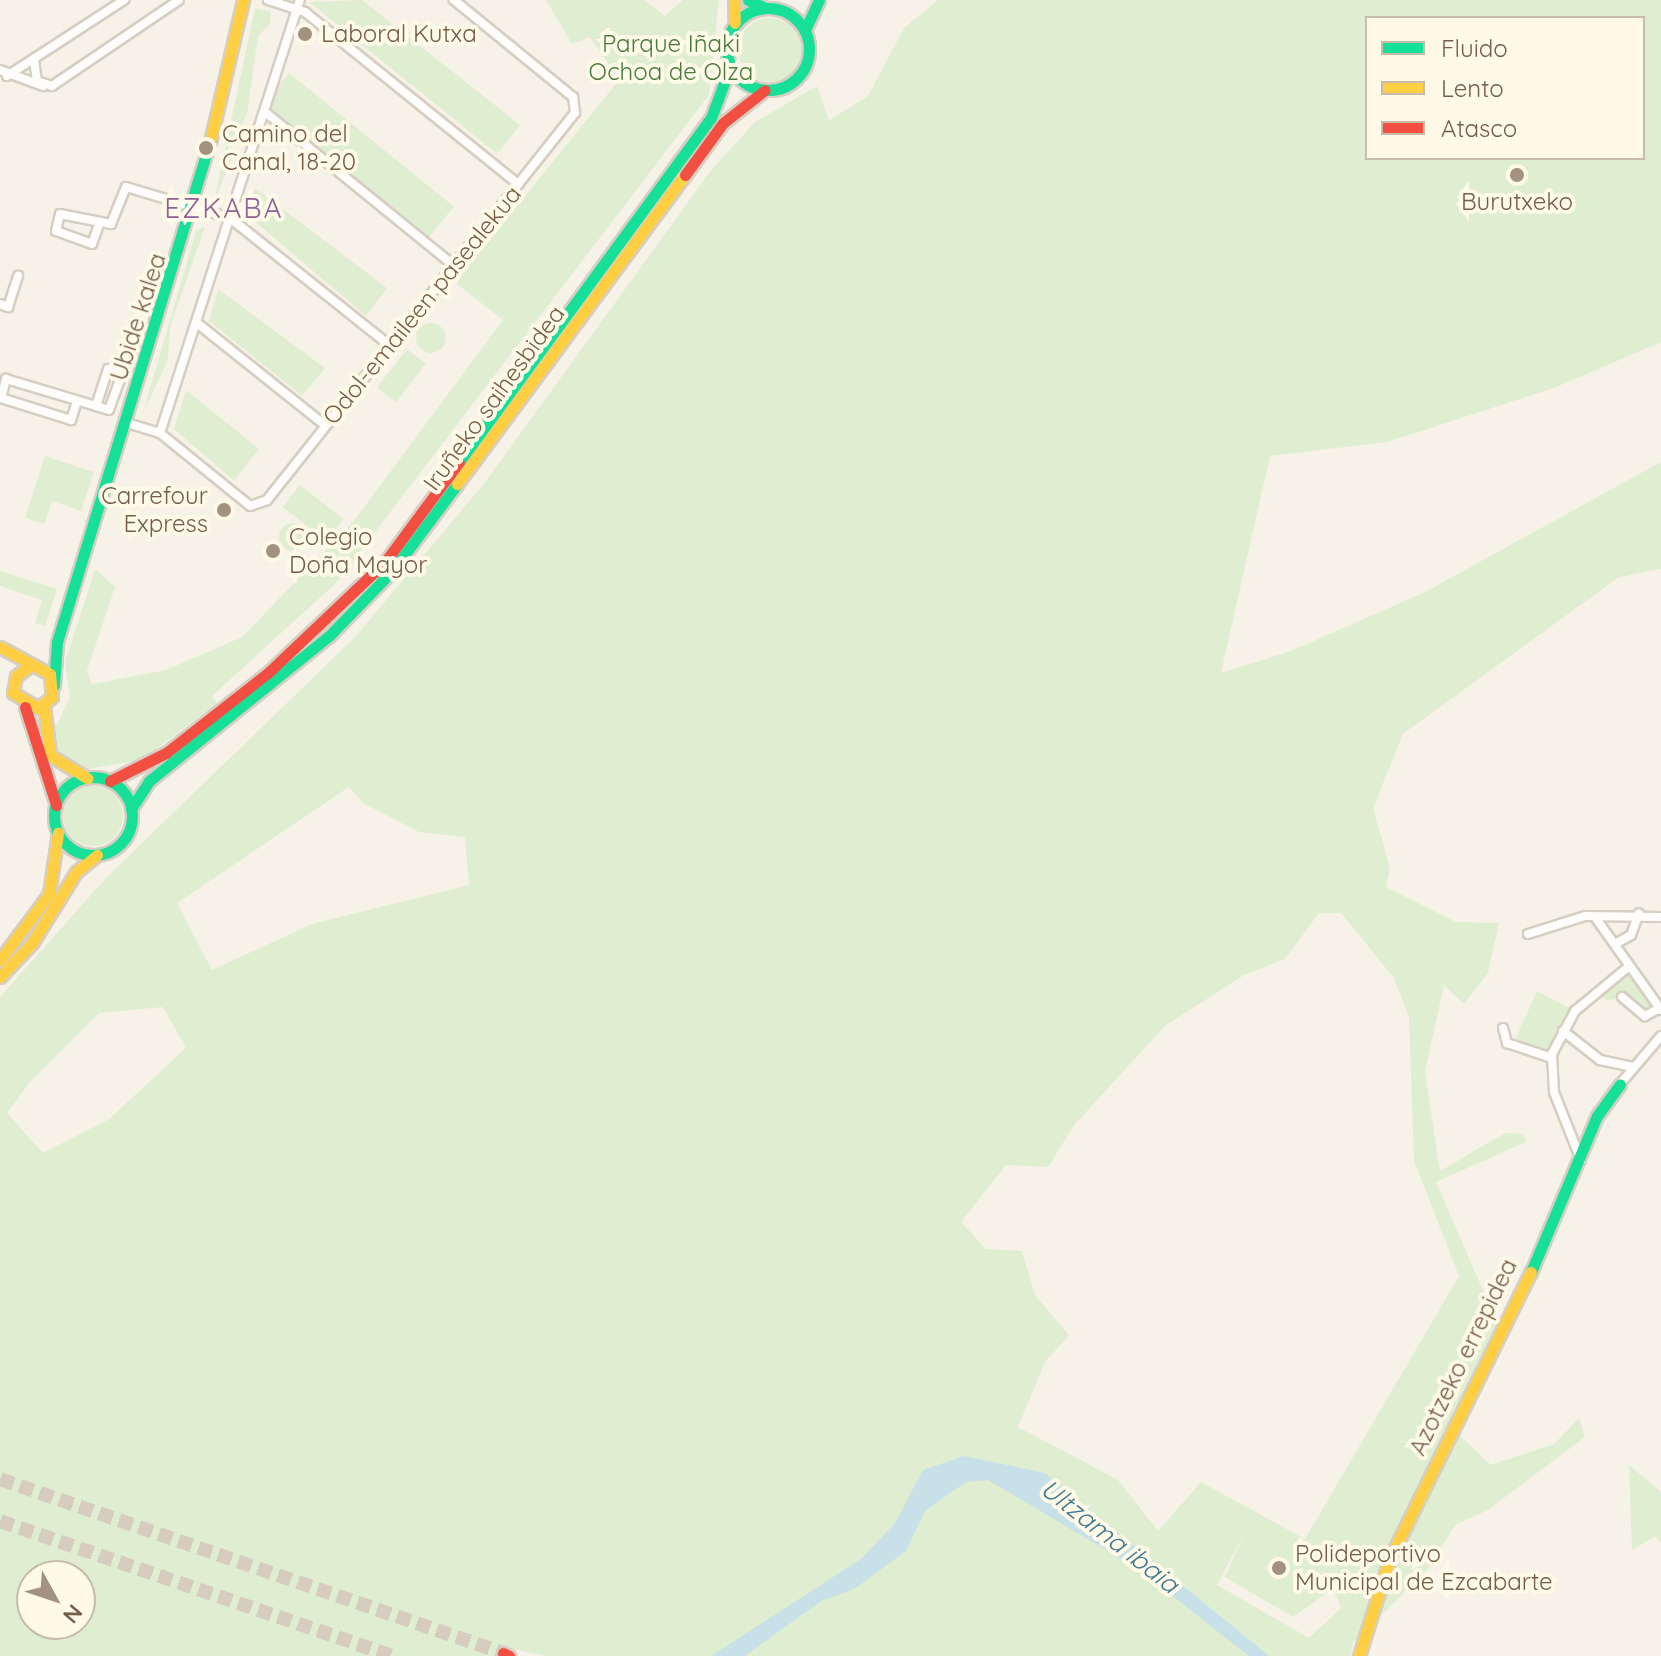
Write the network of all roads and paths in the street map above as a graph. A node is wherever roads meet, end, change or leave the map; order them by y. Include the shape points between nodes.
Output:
1 (124, 0) edge
2 (179, 0) edge
3 (243, 0) edge
4 (268, 0) edge
5 (454, 0) edge
6 (734, 0) edge
7 (748, 0) edge
8 (793, 0) edge
9 (819, 0) edge
10 (299, 4) edge
11 (764, 7) junction
12 (781, 9) junction
13 (735, 23) junction
14 (805, 30) junction
15 (34, 60) junction
16 (730, 67) junction
17 (3, 73) edge
18 (44, 86) junction
19 (765, 90) junction
20 (265, 112) junction
21 (518, 184) junction
22 (195, 209) junction
23 (230, 218) junction
24 (100, 222) junction
25 (453, 265) junction
26 (18, 276) dead end
27 (0, 304) edge
28 (197, 323) junction
29 (389, 345) junction
30 (116, 391) junction
31 (135, 396) junction
32 (76, 404) junction
33 (96, 406) junction
34 (127, 423) junction
35 (325, 425) junction
36 (160, 433) junction
37 (57, 642) junction
38 (0, 649) edge
39 (32, 666) junction
40 (13, 681) junction
41 (54, 685) junction
42 (44, 706) junction
43 (25, 707) junction
44 (87, 778) junction
45 (110, 781) junction
46 (56, 805) junction
47 (131, 809) junction
48 (58, 833) junction
49 (97, 855) junction
50 (1639, 913) junction
51 (1595, 917) junction
52 (1661, 917) edge
53 (1528, 934) dead end
54 (1615, 944) junction
55 (0, 960) edge
56 (1627, 968) junction
57 (0, 977) edge
58 (1622, 997) dead end
59 (1661, 1009) edge
60 (1503, 1028) dead end
61 (1563, 1031) junction
62 (1661, 1036) edge
63 (1552, 1058) junction
64 (1634, 1067) junction
65 (1620, 1084) joint
66 (1582, 1160) junction
67 (1359, 1656) edge

1 - 15 street
2 - 18 street
3 - 22 main road, Ubide kalea
4 - 10 street
5 - 21 street, Odol-emaileen pasealekua via 579,103
6 - 13 main road
7 - 11 main road
8 - 12 main road
9 - 14 main road
10 - 20 street
10 - 21 street
11 - 12 main road
11 - 13 main road
12 - 14 main road
13 - 16 main road via 726,44
14 - 19 main road via 806,66 789,85
15 - 17 street
15 - 18 street
16 - 19 main road
16 - 45 main road, Iruñeko saihesbidea via 711,118 385,562 269,672 166,753
17 - 18 street
19 - 47 main road, Iruñeko saihesbidea via 723,123 393,570 329,636 149,781
20 - 23 street
20 - 25 street
21 - 25 street, Odol-emaileen pasealekua
22 - 23 street
22 - 24 street via 126,187 111,224
22 - 31 main road, Ubide kalea
23 - 28 street
23 - 29 street
24 - 24 street via 60,214 56,231 92,244
25 - 29 street, Odol-emaileen pasealekua
26 - 27 street via 8,307
28 - 35 street
28 - 36 street
29 - 35 street, Odol-emaileen pasealekua
30 - 31 street
30 - 33 street via 109,410
30 - 33 street via 122,374 108,369
31 - 34 main road, Ubide kalea
32 - 32 street via 6,379 1,398 71,420
32 - 33 street
34 - 36 street, Odol-emaileen pasealekua
34 - 37 main road, Ubide kalea
35 - 36 street, Odol-emaileen pasealekua via 258,506
37 - 39 main road, Ubide kalea
37 - 41 main road, Ubide kalea
38 - 39 main road
38 - 40 main road
39 - 40 main road, Ubide kalea
39 - 41 main road
40 - 43 main road
41 - 42 main road
42 - 43 main road
42 - 44 main road via 50,755
43 - 46 main road
44 - 45 main road
44 - 46 main road via 68,787
45 - 47 main road
46 - 48 main road
47 - 49 main road via 128,834
48 - 49 main road via 74,850
48 - 55 main road via 49,894
49 - 57 main road via 76,872 32,943
50 - 51 street
50 - 52 street
50 - 54 street via 1631,935
51 - 53 street
51 - 54 street
54 - 56 street
56 - 59 street
56 - 61 street via 1575,1011
58 - 59 street via 1645,1016
60 - 63 street via 1507,1043
61 - 63 street
61 - 64 street via 1600,1060
62 - 64 street
63 - 66 street via 1554,1092
64 - 65 street
65 - 66 main road, Azotzeko errepidea via 1597,1116
66 - 67 main road, Azotzeko errepidea via 1389,1560

